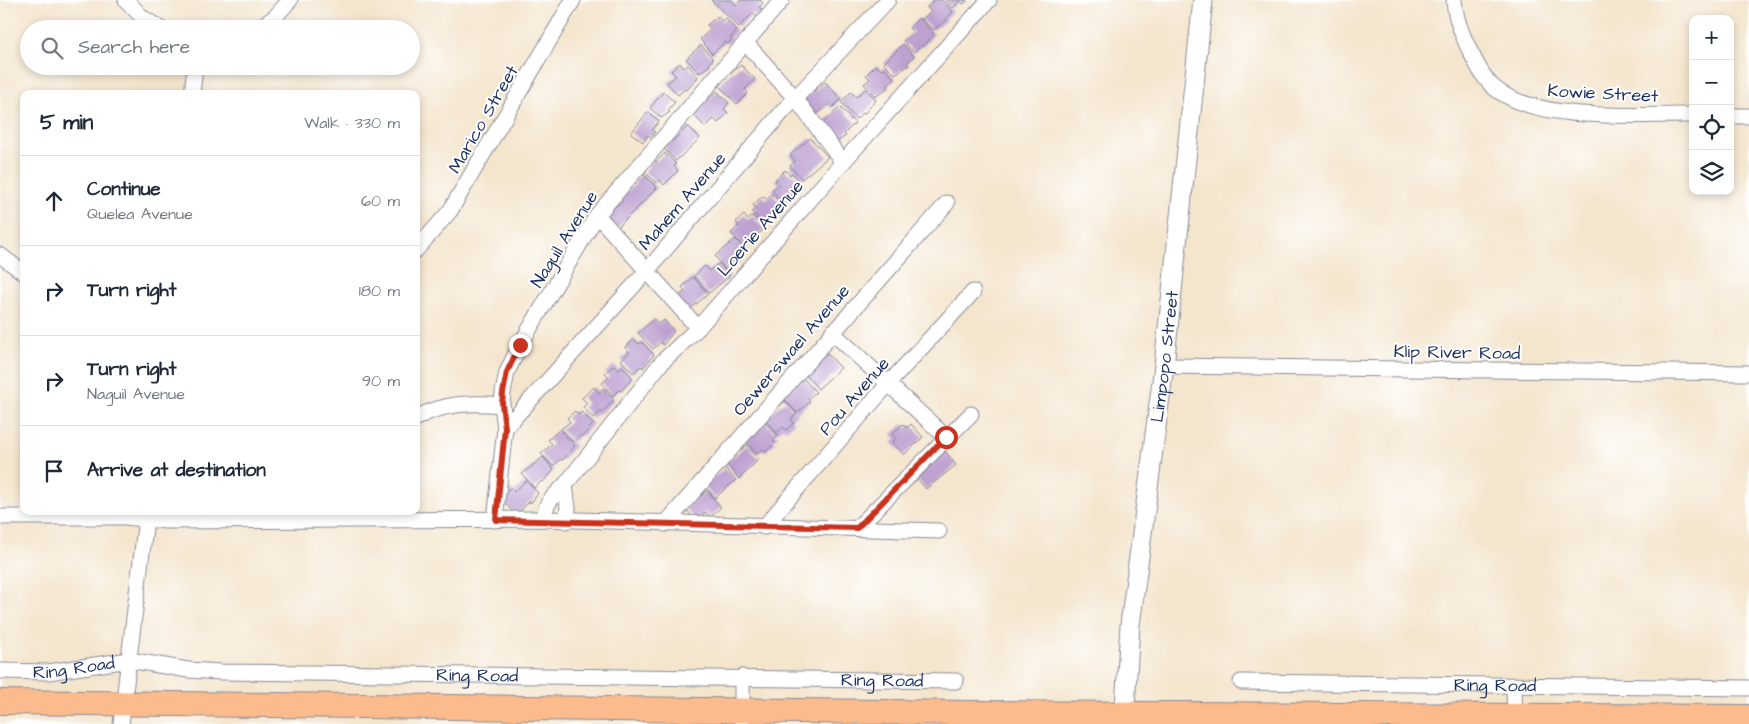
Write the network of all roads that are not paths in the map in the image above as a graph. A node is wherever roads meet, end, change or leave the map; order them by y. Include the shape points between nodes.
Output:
1 (126, 0) edge
2 (290, 0) edge
3 (573, 0) edge
4 (782, 0) edge
5 (888, 0) edge
6 (989, 0) edge
7 (1203, 0) edge
8 (1454, 0) edge
9 (878, 6) edge
10 (146, 20) edge
11 (270, 20) edge
12 (746, 43) junction
13 (194, 75) edge
14 (192, 90) edge
15 (795, 98) junction
16 (1689, 115) edge
17 (1734, 116) edge
18 (1749, 116) edge
19 (843, 162) junction
20 (947, 203) dead end
21 (597, 215) junction
22 (420, 245) edge
23 (0, 255) edge
24 (20, 270) edge
25 (646, 272) junction
26 (973, 292) dead end
27 (698, 328) junction
28 (832, 332) junction
29 (1164, 366) junction
30 (1749, 374) edge
31 (889, 383) junction
32 (502, 404) junction
33 (971, 414) dead end
34 (420, 416) edge
35 (505, 428) junction
36 (946, 437) junction
37 (565, 486) junction
38 (146, 515) edge
39 (344, 516) edge
40 (0, 517) edge
41 (544, 519) junction
42 (496, 520) junction
43 (566, 521) junction
44 (665, 524) junction
45 (764, 526) junction
46 (857, 528) junction
47 (939, 531) dead end
48 (129, 660) junction
49 (0, 671) edge
50 (742, 677) junction
51 (956, 681) dead end
52 (1241, 682) dead end
53 (1514, 686) junction
54 (1749, 688) edge
55 (0, 702) edge
56 (122, 713) edge
57 (742, 717) edge
58 (1749, 717) edge
59 (1124, 719) edge
60 (1515, 720) edge

1 - 10 street
2 - 11 street
3 - 22 street, Marico Street via 450,211
4 - 12 street, Naguil Avenue
5 - 9 street, Mahem Avenue
6 - 19 street, Loerie Avenue
7 - 29 street, Limpopo Street
8 - 16 street, Kowie Street via 1458,22 1476,64 1493,87 1510,97 1532,107 1559,113
9 - 15 street, Mahem Avenue
12 - 15 street
12 - 21 street, Naguil Avenue
13 - 14 street
15 - 19 street
15 - 25 street, Mahem Avenue
17 - 18 street
19 - 27 street, Loerie Avenue
20 - 28 street, Oewerswael Avenue
21 - 25 street
21 - 32 street, Naguil Avenue via 512,361 504,383
23 - 24 street
25 - 27 street
25 - 35 street, Mahem Avenue
26 - 31 street, Pou Avenue
27 - 37 street, Loerie Avenue via 662,362
28 - 31 street
28 - 44 street, Oewerswael Avenue
29 - 30 street, Klip River Road
29 - 59 street, Limpopo Street via 1130,625
31 - 36 street
31 - 45 street, Pou Avenue
32 - 34 street via 447,406
32 - 35 street, Naguil Avenue
33 - 36 street
35 - 42 street, Naguil Avenue
36 - 46 street
37 - 41 street, Loerie Avenue via 548,501
37 - 43 street
38 - 39 street
38 - 40 street
38 - 48 street
39 - 42 street
41 - 42 street
41 - 43 street
43 - 44 street
44 - 45 street
45 - 46 street
46 - 47 street
48 - 49 street, Ring Road via 48,672
48 - 50 street, Ring Road via 221,672
48 - 56 street
50 - 51 street, Ring Road
50 - 57 street
52 - 53 street, Ring Road
53 - 54 street, Ring Road
53 - 60 street
55 - 56 main road, Ring Road
56 - 57 main road, Ring Road
57 - 59 main road, Ring Road
58 - 60 main road, Ring Road
59 - 60 main road, Ring Road

